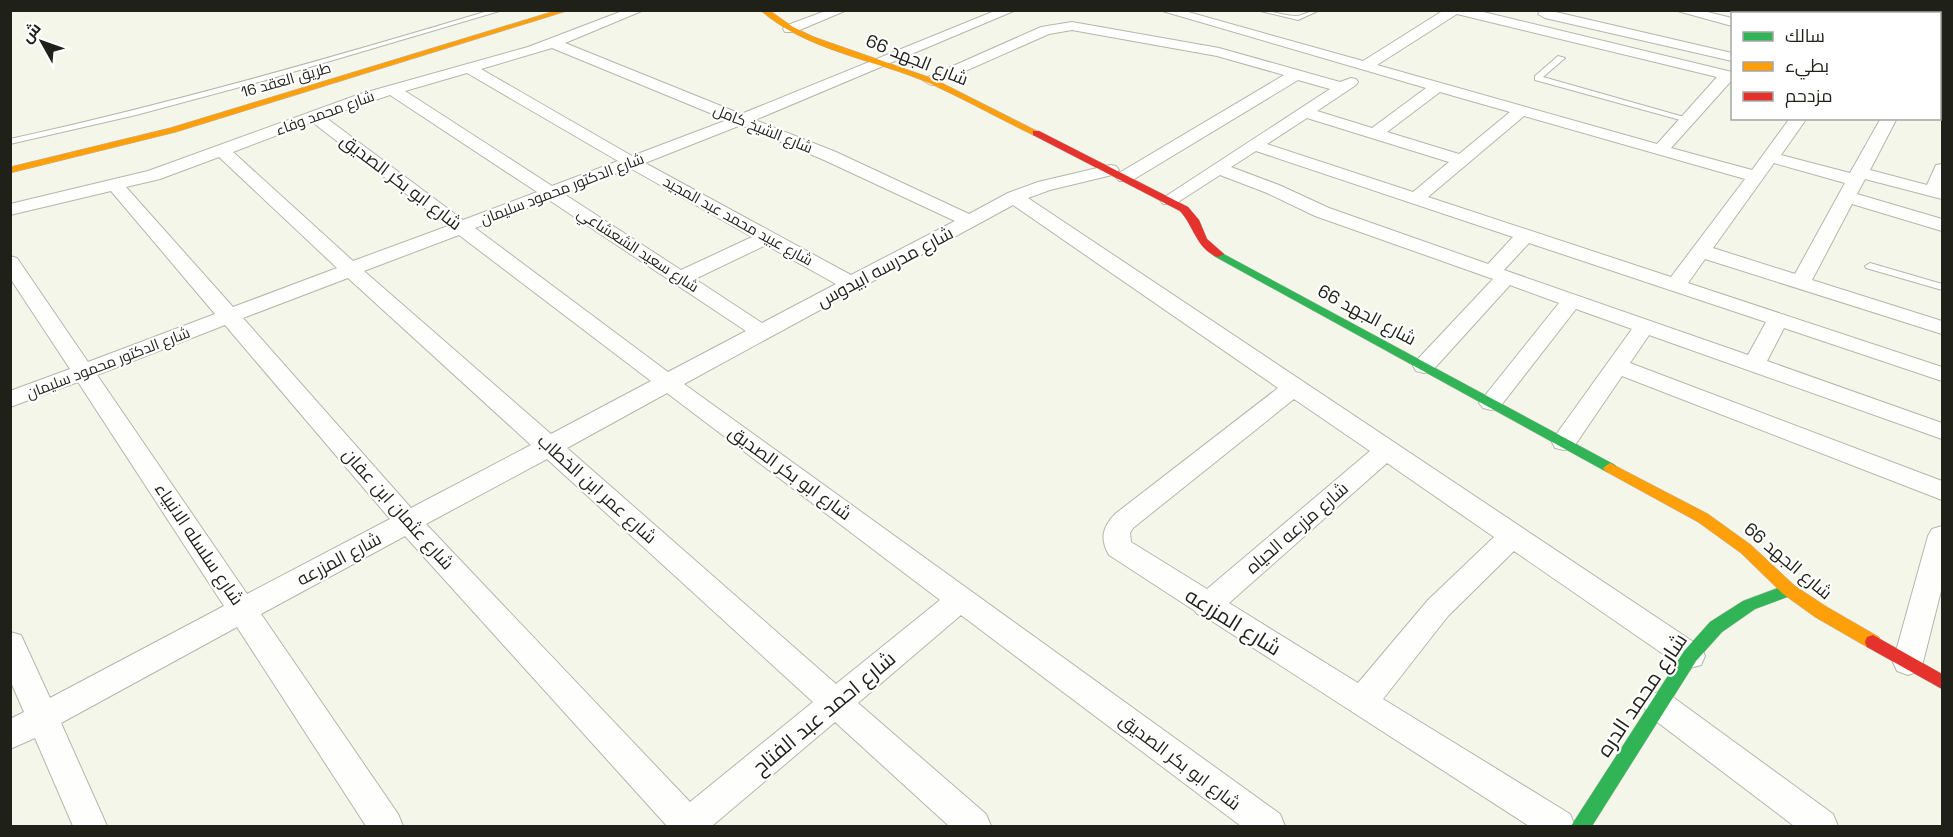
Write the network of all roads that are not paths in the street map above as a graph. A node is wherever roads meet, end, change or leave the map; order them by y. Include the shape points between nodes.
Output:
1 (500, 10) edge
2 (539, 10) edge
3 (567, 10) edge
4 (638, 10) edge
5 (763, 10) edge
6 (841, 10) edge
7 (1010, 10) edge
8 (1259, 10) edge
9 (1317, 10) edge
10 (1456, 10) edge
11 (1528, 10) edge
12 (1561, 10) edge
13 (1680, 10) edge
14 (1071, 11) edge
15 (1171, 11) edge
16 (1700, 12) edge
17 (1194, 19) junction
18 (1731, 22) edge
19 (1072, 26) junction
20 (790, 29) junction
21 (1152, 39) junction
22 (553, 43) junction
23 (1731, 49) edge
24 (1731, 57) edge
25 (1561, 58) dead end
26 (880, 63) junction
27 (469, 68) junction
28 (1368, 68) junction
29 (1297, 74) junction
30 (1730, 75) edge
31 (931, 81) junction
32 (1437, 87) junction
33 (1343, 88) junction
34 (392, 89) junction
35 (1521, 111) junction
36 (1305, 112) junction
37 (314, 116) junction
38 (1687, 119) junction
39 (741, 120) junction
40 (1798, 120) edge
41 (1887, 120) edge
42 (1374, 134) junction
43 (10, 142) edge
44 (1255, 145) junction
45 (1660, 150) junction
46 (222, 151) junction
47 (1770, 157) junction
48 (10, 160) edge
49 (1461, 160) junction
50 (631, 162) junction
51 (1218, 168) junction
52 (10, 170) edge
53 (1942, 170) edge
54 (1117, 173) junction
55 (1857, 176) junction
56 (1756, 177) junction
57 (115, 185) junction
58 (551, 193) junction
59 (1938, 193) edge
60 (1846, 197) junction
61 (1014, 198) junction
62 (1416, 198) junction
63 (1169, 200) junction
64 (10, 210) edge
65 (970, 221) junction
66 (1942, 225) edge
67 (461, 227) junction
68 (1526, 235) junction
69 (767, 237) junction
70 (1701, 251) junction
71 (10, 262) edge
72 (1870, 266) dead end
73 (351, 270) junction
74 (1498, 275) junction
75 (681, 278) junction
76 (1800, 283) junction
77 (852, 284) junction
78 (1676, 285) junction
79 (1942, 287) edge
80 (1572, 301) junction
81 (228, 317) junction
82 (1778, 319) junction
83 (1645, 326) junction
84 (1942, 327) edge
85 (762, 332) junction
86 (1754, 365) junction
87 (1424, 366) junction
88 (1617, 366) junction
89 (84, 372) junction
90 (1942, 374) edge
91 (668, 383) junction
92 (1294, 387) junction
93 (10, 400) edge
94 (1491, 403) junction
95 (1942, 431) edge
96 (1564, 442) junction
97 (549, 446) junction
98 (1387, 450) junction
99 (1942, 491) edge
100 (408, 522) junction
101 (1513, 535) junction
102 (1942, 536) edge
103 (1789, 590) junction
104 (961, 599) junction
105 (1207, 606) junction
106 (243, 610) junction
107 (10, 644) edge
108 (1690, 656) junction
109 (1908, 662) junction
110 (1942, 682) edge
111 (1360, 702) junction
112 (836, 703) junction
113 (1659, 705) junction
114 (43, 718) junction
115 (10, 735) edge
116 (90, 826) edge
117 (386, 826) edge
118 (688, 826) edge
119 (974, 826) edge
120 (1268, 826) edge
121 (1558, 826) edge
122 (1581, 826) edge
123 (1821, 826) edge

1 - 43 lane via 116,118
2 - 48 street, طريق العقد 16 via 244,99
3 - 52 street, طريق العقد 16 via 173,130
4 - 22 street, شارع محمد وفاء
5 - 20 street, شارع الجهد 66
6 - 20 street
7 - 26 street, شارع الدكتور محمود سليمان
8 - 9 lane via 1298,18
10 - 28 street
10 - 30 street
11 - 24 street
12 - 23 street
13 - 16 street
14 - 19 street
15 - 17 street
16 - 18 street
17 - 21 street
17 - 28 street
19 - 21 street
19 - 31 street via 1046,30
20 - 26 street, شارع الجهد 66
21 - 29 street via 1219,52
22 - 27 street, شارع محمد وفاء
22 - 39 street, شارع الشيخ كامل
25 - 38 lane via 1538,78
26 - 31 street, شارع الجهد 66
26 - 39 street, شارع الدكتور محمود سليمان
27 - 34 street, شارع محمد وفاء
27 - 50 street, شارع عبيد محمد عبد المجيد
28 - 32 street
28 - 33 street
29 - 33 street
29 - 54 street, شارع مدرسه ابيدوس
30 - 38 street
31 - 54 street, شارع الجهد 66
32 - 35 street
32 - 42 street
33 - 36 street
34 - 37 street, شارع محمد وفاء
34 - 58 street, شارع سعيد الشعشاعي
35 - 45 street
35 - 49 street
36 - 42 street
36 - 44 street
37 - 46 street, شارع محمد وفاء
37 - 67 street, شارع ابو بكر الصديق
38 - 45 street
39 - 50 street, شارع الدكتور محمود سليمان
39 - 65 street, شارع الشيخ كامل
40 - 47 street
41 - 55 street
42 - 49 street
44 - 51 street
44 - 62 street
45 - 56 street
46 - 57 street, شارع محمد وفاء
46 - 73 street, شارع عمر ابن الخطاب
47 - 55 street
47 - 56 street
49 - 62 street
50 - 58 street, شارع الدكتور محمود سليمان
50 - 69 street, شارع عبيد محمد عبد المجيد
51 - 63 street
51 - 74 street via 1322,212
53 - 59 street
54 - 61 street, شارع مدرسه ابيدوس via 1065,180
54 - 63 street, شارع الجهد 66
55 - 59 street
55 - 60 street
56 - 70 street
57 - 64 street, شارع محمد وفاء
57 - 81 street, شارع عثمان ابن عفان
58 - 67 street, شارع الدكتور محمود سليمان
58 - 75 street, شارع سعيد الشعشاعي
60 - 66 street
60 - 76 street
61 - 65 street, شارع مدرسه ابيدوس
61 - 92 street
62 - 68 street
63 - 87 street, شارع الجهد 66 via 1184,209 1194,220 1202,240 1221,256
65 - 77 street, شارع مدرسه ابيدوس
67 - 73 street, شارع الدكتور محمود سليمان
67 - 91 street, شارع ابو بكر الصديق
68 - 74 street
68 - 78 street
69 - 75 street
69 - 77 street, شارع عبيد محمد عبد المجيد
70 - 76 street
70 - 78 street
71 - 89 street, شارع سلسله الانبياء
72 - 79 lane
73 - 81 street, شارع الدكتور محمود سليمان
73 - 97 street, شارع عمر ابن الخطاب
74 - 80 street
74 - 87 street
75 - 85 street, شارع سعيد الشعشاعي
76 - 84 street
77 - 85 street, شارع مدرسه ابيدوس
78 - 82 street
80 - 83 street
80 - 94 street
81 - 89 street, شارع الدكتور محمود سليمان
81 - 100 street, شارع عثمان ابن عفان
82 - 86 street
82 - 90 street
83 - 86 street
83 - 88 street
85 - 91 street, شارع مدرسه ابيدوس
86 - 95 street
87 - 94 street, شارع الجهد 66
88 - 96 street
88 - 99 street
89 - 93 street, شارع الدكتور محمود سليمان
89 - 106 street, شارع سلسله الانبياء
91 - 97 street, شارع المزرعه
91 - 104 street, شارع ابو بكر الصديق
92 - 98 street
92 - 105 street, شارع المزرعه via 1117,529 1119,548
94 - 96 street, شارع الجهد 66
96 - 103 street, شارع الجهد 66 via 1726,532
97 - 100 street, شارع المزرعه
97 - 112 street, شارع عمر ابن الخطاب
98 - 101 street
98 - 105 street, شارع مزرعه الحياه
100 - 106 street, شارع المزرعه
100 - 118 street, شارع عثمان ابن عفان
101 - 108 street
101 - 111 street via 1438,608
102 - 109 street
103 - 108 street, شارع محمد الدره via 1749,605 1716,627
103 - 109 street, شارع الجهد 66
104 - 112 street, شارع احمد عبد الفتاح
104 - 120 street, شارع ابو بكر الصديق
105 - 111 street, شارع المزرعه
106 - 114 street, شارع المزرعه
106 - 117 street, شارع سلسله الانبياء
107 - 114 street
108 - 113 street, شارع محمد الدره
109 - 110 street, شارع الجهد 66
111 - 121 street, شارع المزرعه
112 - 118 street, شارع احمد عبد الفتاح
112 - 119 street, شارع عمر ابن الخطاب
113 - 122 street, شارع محمد الدره
113 - 123 street
114 - 115 street, شارع المزرعه
114 - 116 street

